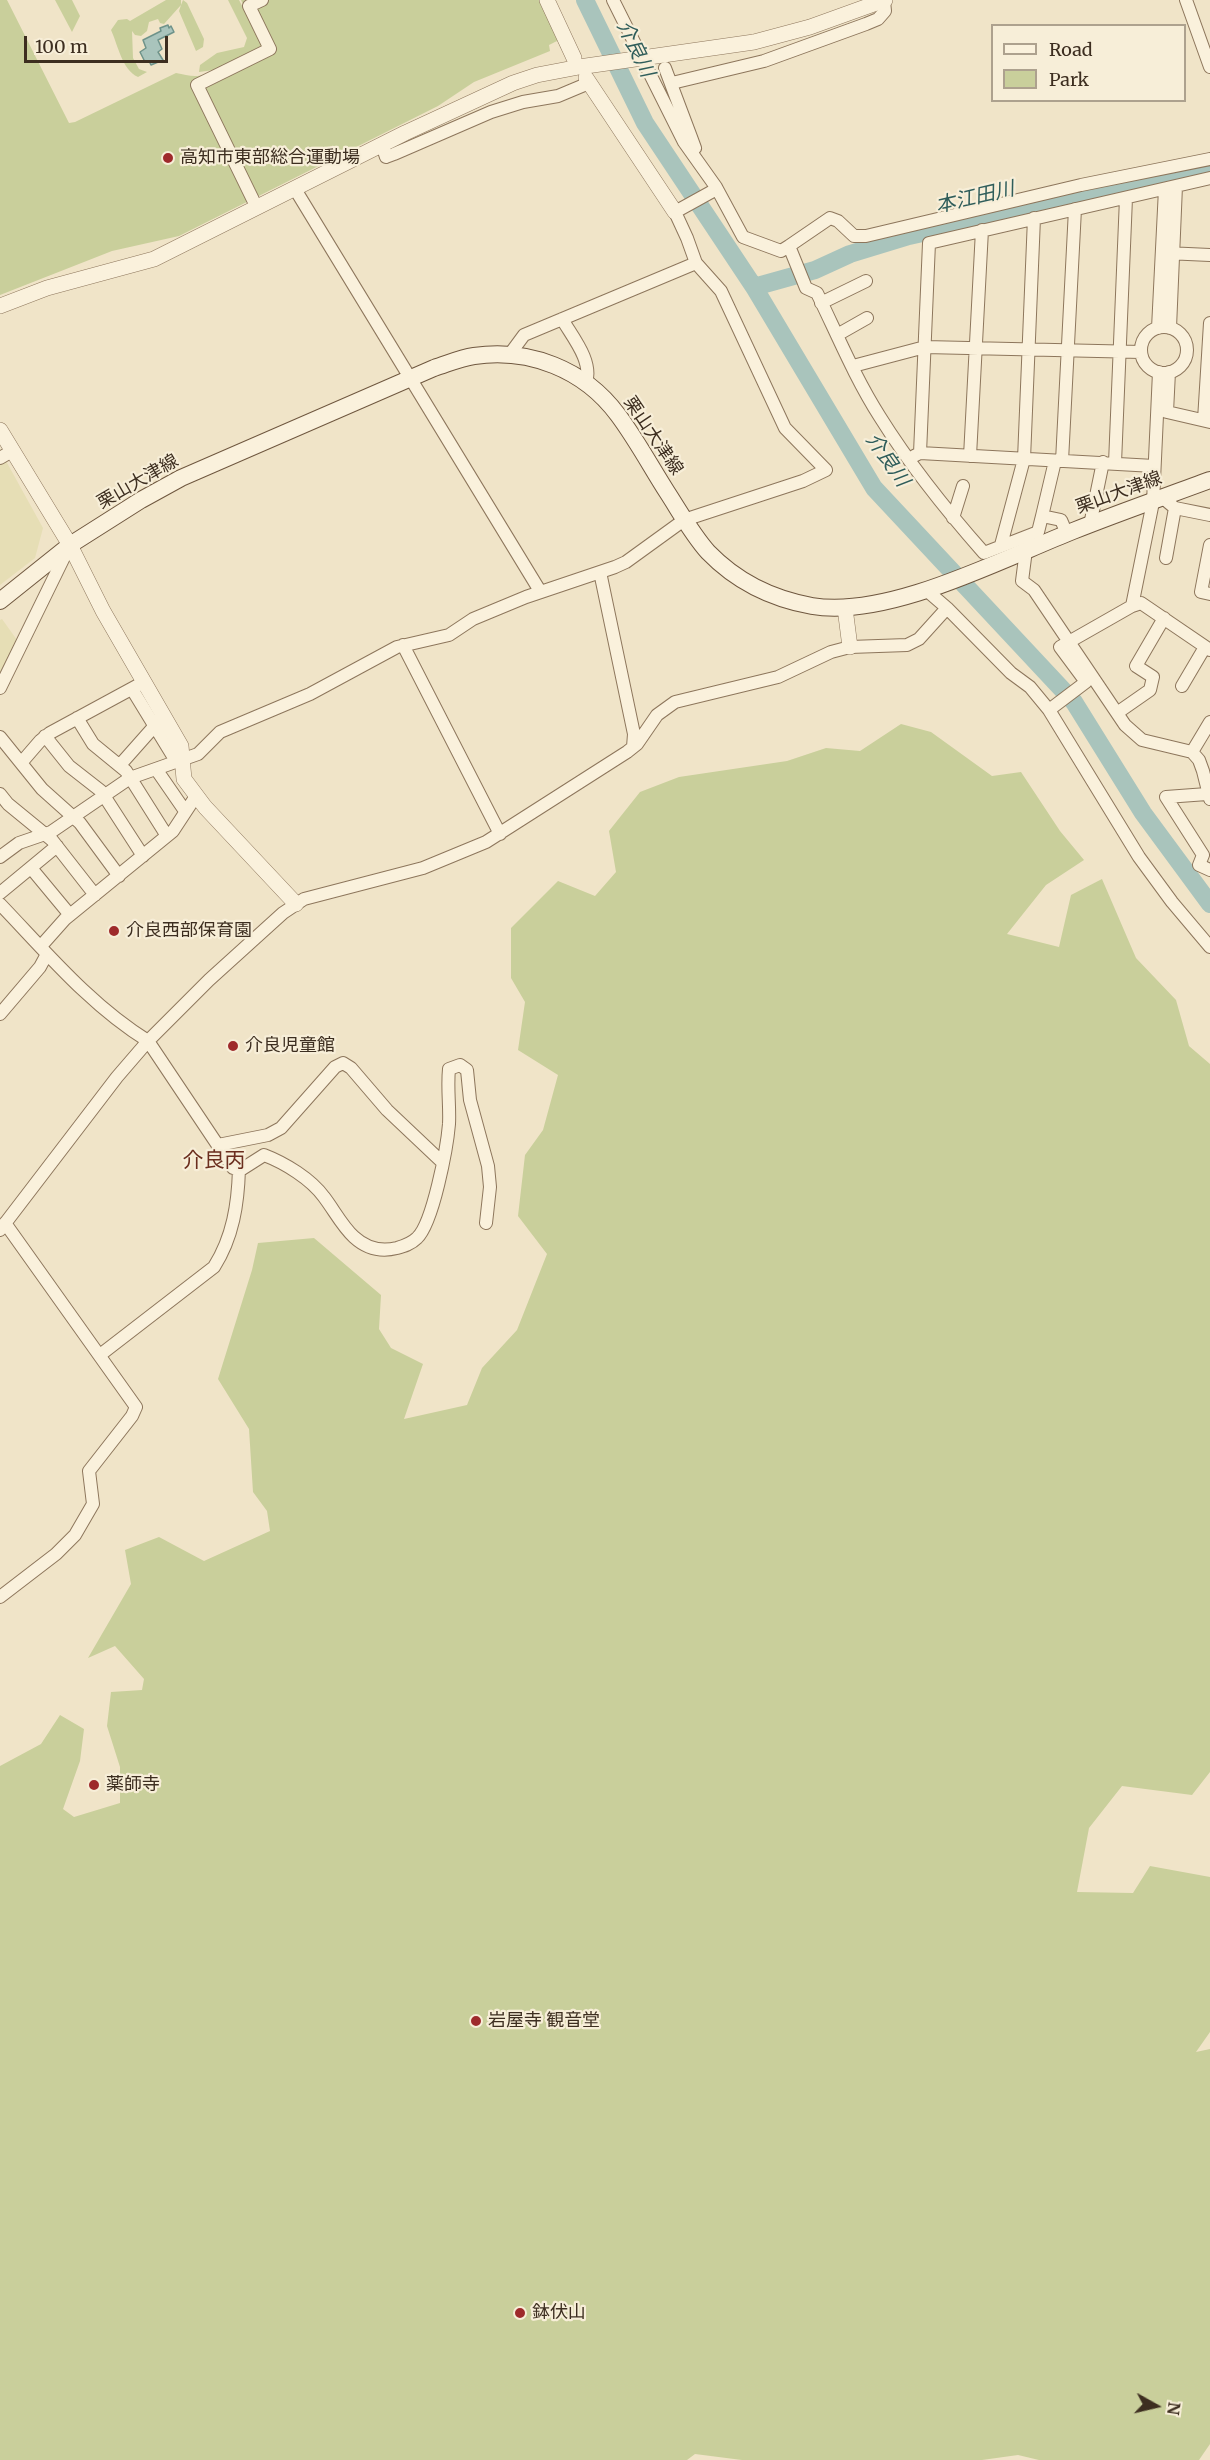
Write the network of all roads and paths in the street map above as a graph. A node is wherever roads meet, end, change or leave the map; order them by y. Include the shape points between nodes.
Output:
1 (262, 0) edge
2 (547, 0) edge
3 (612, 0) edge
4 (884, 0) edge
5 (1186, 0) edge
6 (574, 58) dead end
7 (642, 59) junction
8 (1210, 67) edge
9 (665, 68) dead end
10 (587, 81) joint
11 (672, 83) junction
12 (382, 145) junction
13 (691, 151) junction
14 (1210, 159) edge
15 (1210, 178) edge
16 (1170, 188) junction
17 (295, 189) junction
18 (714, 189) junction
19 (1126, 198) junction
20 (257, 208) junction
21 (1075, 209) junction
22 (678, 212) junction
23 (1034, 218) junction
24 (982, 230) junction
25 (791, 251) junction
26 (1168, 253) junction
27 (1210, 255) edge
28 (696, 263) junction
29 (866, 281) dead end
30 (821, 303) junction
31 (0, 306) edge
32 (867, 318) dead end
33 (562, 319) junction
34 (1210, 323) edge
35 (1164, 328) junction
36 (837, 335) junction
37 (976, 343) junction
38 (1029, 345) junction
39 (1068, 346) junction
40 (925, 347) junction
41 (1120, 348) junction
42 (1141, 349) junction
43 (1186, 350) junction
44 (1209, 352) edge
45 (510, 354) junction
46 (853, 366) junction
47 (1164, 372) junction
48 (411, 378) junction
49 (586, 383) junction
50 (1207, 421) edge
51 (0, 430) edge
52 (920, 453) junction
53 (6, 455) edge
54 (970, 456) junction
55 (908, 458) junction
56 (1024, 459) junction
57 (1059, 461) junction
58 (1109, 462) junction
59 (1154, 466) junction
60 (1210, 480) edge
61 (963, 486) dead end
62 (1164, 502) junction
63 (1210, 515) edge
64 (1042, 516) junction
65 (953, 518) junction
66 (684, 520) junction
67 (1090, 525) junction
68 (1067, 534) junction
69 (70, 545) junction
70 (1001, 545) junction
71 (1210, 545) edge
72 (1026, 550) junction
73 (1166, 558) dead end
74 (600, 572) junction
75 (929, 588) junction
76 (540, 591) junction
77 (1210, 594) edge
78 (0, 601) edge
79 (1132, 606) junction
80 (845, 608) junction
81 (946, 608) junction
82 (1164, 618) junction
83 (1070, 640) junction
84 (403, 645) junction
85 (1208, 646) edge
86 (850, 647) junction
87 (1083, 684) junction
88 (138, 686) junction
89 (1182, 686) dead end
90 (0, 688) edge
91 (1052, 707) junction
92 (1117, 713) junction
93 (77, 718) junction
94 (160, 721) junction
95 (1210, 722) edge
96 (1125, 725) junction
97 (45, 736) junction
98 (0, 737) edge
99 (633, 747) junction
100 (1192, 752) junction
101 (180, 760) junction
102 (21, 764) junction
103 (120, 765) junction
104 (156, 769) junction
105 (130, 778) junction
106 (0, 794) edge
107 (104, 796) junction
108 (196, 796) junction
109 (1208, 796) edge
110 (185, 811) junction
111 (75, 817) junction
112 (45, 834) junction
113 (500, 834) junction
114 (167, 836) junction
115 (1210, 842) edge
116 (57, 846) junction
117 (3, 850) edge
118 (1203, 855) junction
119 (143, 856) junction
120 (31, 868) junction
121 (1210, 870) edge
122 (119, 876) junction
123 (0, 893) edge
124 (95, 895) junction
125 (0, 904) edge
126 (296, 904) junction
127 (70, 915) junction
128 (1210, 947) edge
129 (44, 950) junction
130 (0, 1014) edge
131 (148, 1041) junction
132 (218, 1145) junction
133 (442, 1162) junction
134 (239, 1169) junction
135 (486, 1223) dead end
136 (3, 1227) edge
137 (100, 1356) junction
138 (0, 1597) edge

1 - 20 street via 249,6 270,49 197,85
2 - 6 street
3 - 7 street
4 - 7 street via 754,42
4 - 11 street via 885,11 866,24 764,61
5 - 8 street
7 - 12 street via 513,82
7 - 13 street
9 - 11 street
10 - 12 street via 558,96 491,112 386,157
10 - 22 street
11 - 13 street via 695,148
12 - 17 street
13 - 18 street
14 - 25 street via 866,236 854,236 830,218
15 - 16 street
16 - 19 street
16 - 26 street
17 - 20 street
17 - 48 street
18 - 22 street
18 - 25 street via 743,237
19 - 21 street
19 - 41 street
20 - 31 street via 154,259 47,288
21 - 23 street
21 - 39 street
22 - 28 street
23 - 24 street
23 - 38 street
24 - 37 street
24 - 40 street via 929,243
25 - 30 street via 806,288 817,293
26 - 27 street
26 - 35 street
28 - 33 street
28 - 66 street via 721,291 785,428 826,470 803,482
29 - 30 street
30 - 36 street
32 - 36 street
33 - 45 street via 524,335
33 - 49 street via 588,364
34 - 44 street
35 - 42 street via 1147,335
35 - 43 street via 1181,335
36 - 46 street
37 - 38 street
37 - 40 street via 934,340
37 - 54 street
38 - 39 street
38 - 56 street
39 - 41 street
39 - 57 street
40 - 46 street
40 - 52 street
41 - 42 street
41 - 58 street
42 - 47 street via 1147,365
43 - 44 street
43 - 47 street via 1180,366
44 - 50 street
45 - 48 main road, 栗山大津線 via 472,356
45 - 49 main road, 栗山大津線 via 541,359
46 - 55 street via 879,416
47 - 50 street via 1167,412
47 - 59 street
48 - 69 main road, 栗山大津線 via 181,478
48 - 76 street
49 - 66 main road, 栗山大津線 via 618,414
51 - 53 street
52 - 54 street
52 - 55 street
53 - 69 street
54 - 56 street
55 - 65 street
56 - 57 street
56 - 70 street
57 - 58 street
57 - 64 street
58 - 59 street
58 - 67 street
59 - 62 street
60 - 62 main road, 栗山大津線
61 - 65 street
62 - 63 street
62 - 67 main road, 栗山大津線
62 - 73 street
62 - 79 street
64 - 68 street via 1061,520
64 - 70 street via 1038,532
65 - 70 street via 984,553
66 - 74 street via 626,562
66 - 80 main road, 栗山大津線 via 708,552 741,580 802,603
67 - 68 main road, 栗山大津線
68 - 72 main road, 栗山大津線
69 - 78 main road, 栗山大津線
69 - 88 street
69 - 90 street
71 - 77 street via 1201,592
72 - 75 main road, 栗山大津線
72 - 83 street via 1022,581 1034,590
74 - 76 street
74 - 99 street via 634,734
75 - 80 main road, 栗山大津線
75 - 81 street
76 - 84 street via 473,619 449,635
79 - 82 street via 1141,603
79 - 83 street
80 - 86 street
81 - 86 street via 919,639 907,645
81 - 91 street via 1011,673
82 - 85 street
82 - 92 street via 1136,666 1153,677 1150,690
83 - 87 street via 1060,647
83 - 92 street
84 - 101 street via 310,694 220,732 198,754
84 - 113 street
85 - 89 street
86 - 99 street via 778,676 675,702 657,715
87 - 91 street
87 - 96 street via 1120,727
88 - 93 street
88 - 94 street
91 - 128 street via 1139,857
92 - 96 street
93 - 97 street
93 - 103 street via 93,744
94 - 101 street via 181,746
94 - 103 street
95 - 100 street
96 - 100 street via 1142,740
97 - 102 street
97 - 107 street via 69,766
98 - 102 street
99 - 113 street
100 - 109 street via 1203,771
101 - 104 street
101 - 108 street via 184,779
102 - 111 street via 42,789
103 - 105 street
104 - 105 street
104 - 110 street
105 - 107 street
105 - 114 street
106 - 112 street
107 - 111 street
107 - 119 street
108 - 110 street
108 - 126 street
109 - 118 street via 1166,797
110 - 114 street
111 - 112 street
111 - 122 street
112 - 116 street
112 - 117 street
113 - 126 street via 423,868
114 - 119 street
115 - 118 street
116 - 120 street
116 - 124 street
118 - 121 street via 1199,865
119 - 122 street
120 - 123 street
120 - 127 street
122 - 124 street
124 - 127 street
125 - 129 street
126 - 131 street via 209,980
127 - 129 street
129 - 130 street via 39,967
129 - 131 street via 70,978
131 - 132 street
131 - 136 street
132 - 133 street via 268,1135 281,1128 335,1067 343,1063
132 - 134 street via 232,1168
133 - 134 street via 424,1228 406,1246 388,1250 367,1247 354,1237 322,1194 276,1160 264,1155
133 - 135 street via 449,1123 449,1069 460,1065 467,1070 475,1126 488,1166
134 - 137 street via 233,1222 225,1250 214,1267
136 - 137 street
137 - 138 street via 136,1407 89,1471 93,1504 75,1535

